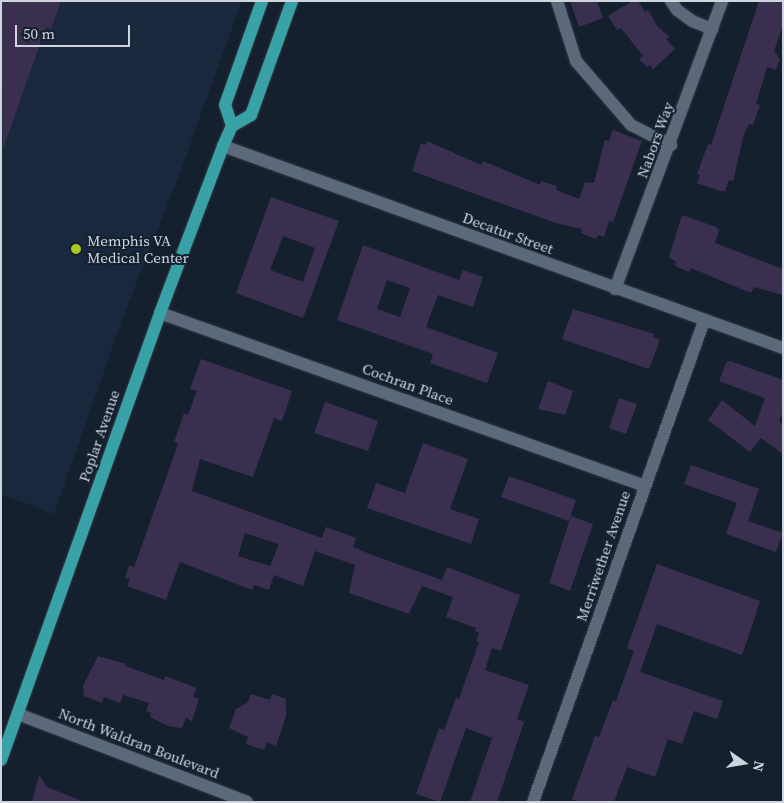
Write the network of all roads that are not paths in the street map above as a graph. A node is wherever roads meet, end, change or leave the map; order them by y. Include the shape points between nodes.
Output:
1 (262, 1) edge
2 (292, 1) edge
3 (557, 1) edge
4 (671, 1) edge
5 (722, 1) edge
6 (712, 29) junction
7 (232, 126) junction
8 (671, 145) junction
9 (223, 146) junction
10 (615, 289) junction
11 (160, 313) junction
12 (704, 321) junction
13 (783, 348) edge
14 (645, 486) junction
15 (18, 714) junction
16 (1, 760) edge
17 (247, 802) edge
18 (533, 802) edge

1 - 7 main road via 225,105
2 - 7 main road via 251,115
3 - 8 street via 576,61 631,126
4 - 6 street via 692,21
5 - 6 street, Nabors Way
6 - 8 street, Nabors Way
7 - 9 main road, Poplar Avenue
8 - 10 street, Nabors Way
9 - 10 street, Decatur Street
9 - 11 main road, Poplar Avenue
10 - 12 street, Decatur Street
11 - 14 street, Cochran Place
11 - 15 main road, Poplar Avenue
12 - 13 street, Decatur Street
12 - 14 street, Merriwether Avenue
14 - 18 street, Merriwether Avenue
15 - 16 main road, Poplar Avenue
15 - 17 street, North Waldran Boulevard

